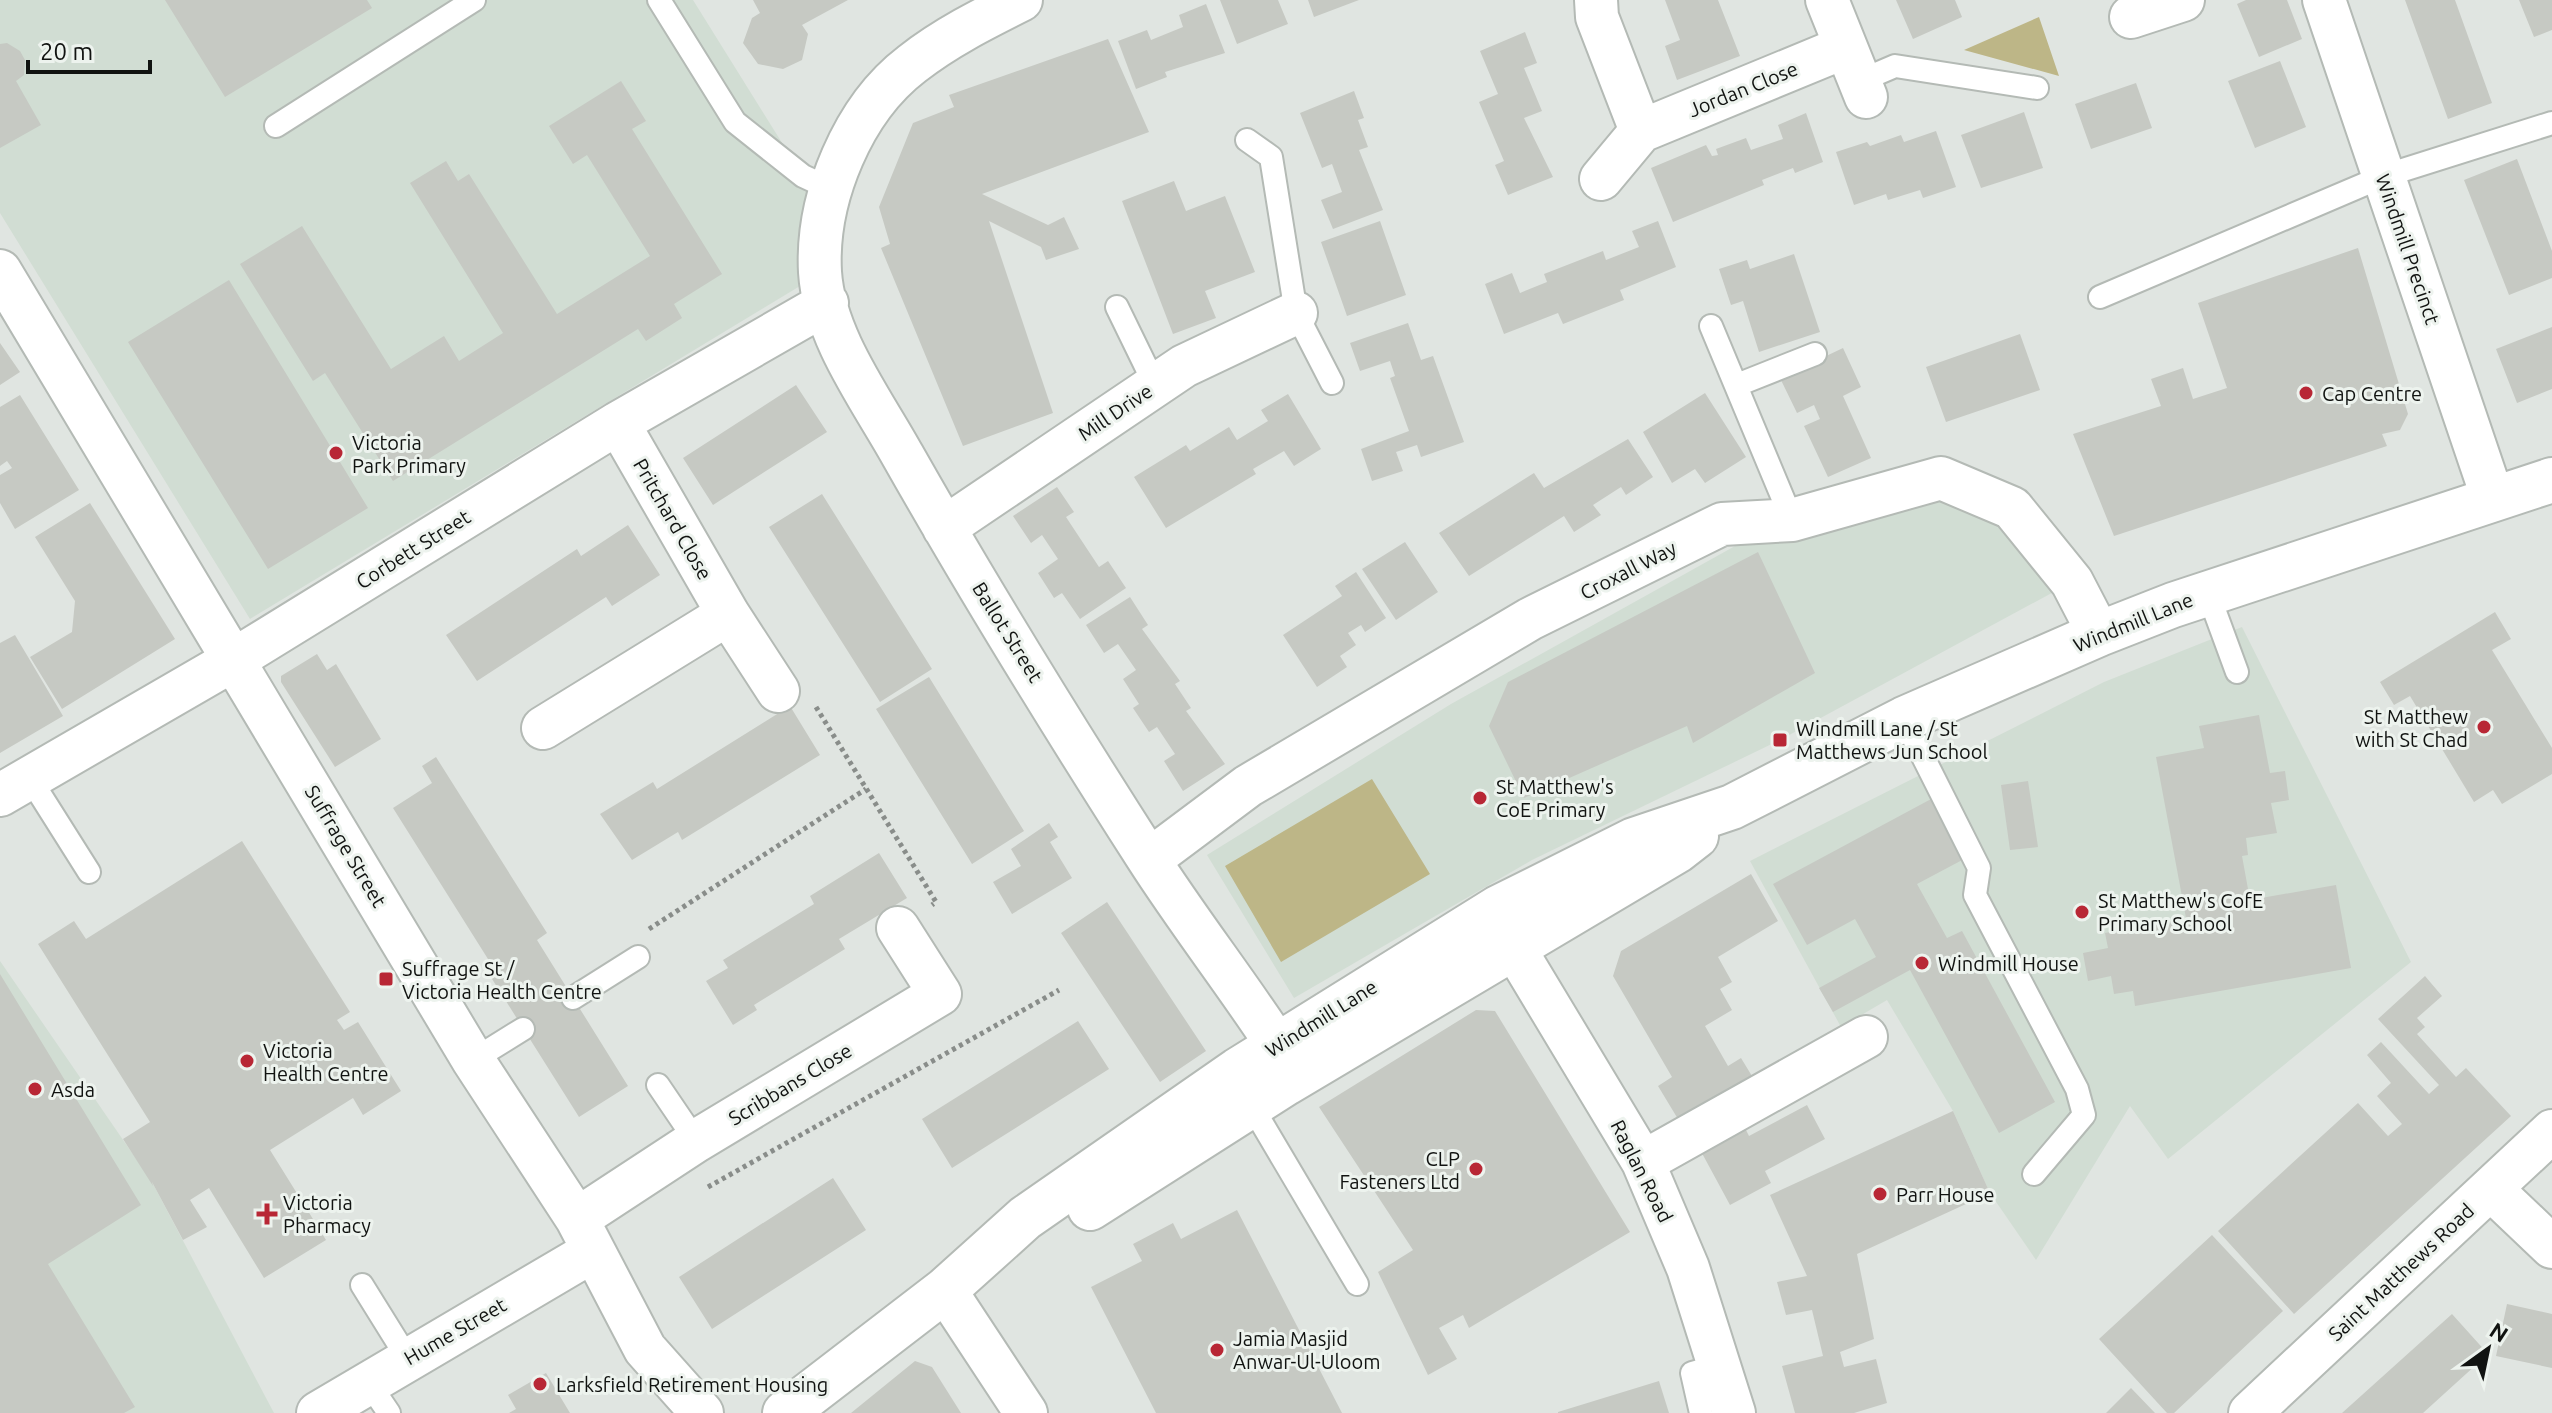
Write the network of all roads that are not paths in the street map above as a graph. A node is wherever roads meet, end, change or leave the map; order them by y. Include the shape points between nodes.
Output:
1 (474, 0) edge
2 (659, 0) edge
3 (1021, 0) edge
4 (1596, 0) edge
5 (1827, 0) edge
6 (2183, 0) edge
7 (2324, 0) edge
8 (2131, 17) dead end
9 (1857, 75) junction
10 (2037, 88) dead end
11 (2552, 123) edge
12 (276, 126) dead end
13 (1641, 131) junction
14 (1247, 140) dead end
15 (2384, 176) junction
16 (1601, 179) dead end
17 (831, 189) junction
18 (0, 271) edge
19 (2100, 297) dead end
20 (827, 303) junction
21 (1117, 307) dead end
22 (1296, 313) junction
23 (1711, 326) dead end
24 (1815, 354) dead end
25 (1332, 383) dead end
26 (1155, 385) junction
27 (1737, 385) junction
28 (618, 423) junction
29 (2552, 480) edge
30 (2493, 499) junction
31 (1792, 520) junction
32 (944, 528) junction
33 (2208, 593) junction
34 (728, 614) junction
35 (2099, 634) junction
36 (235, 659) junction
37 (2237, 672) dead end
38 (778, 691) road end
39 (1904, 719) junction
40 (543, 728) dead end
41 (15, 786) edge
42 (1149, 860) junction
43 (89, 872) dead end
44 (1506, 927) junction
45 (898, 928) road end
46 (638, 957) dead end
47 (573, 998) dead end
48 (523, 1029) dead end
49 (1370, 1033) junction
50 (1866, 1037) dead end
51 (1277, 1045) junction
52 (473, 1060) junction
53 (658, 1085) dead end
54 (1262, 1098) junction
55 (2552, 1131) edge
56 (696, 1141) junction
57 (1643, 1162) junction
58 (2034, 1174) dead end
59 (2491, 1189) junction
60 (585, 1235) junction
61 (2552, 1247) edge
62 (1357, 1284) dead end
63 (362, 1285) dead end
64 (945, 1290) junction
65 (408, 1359) junction
66 (1720, 1365) junction
67 (379, 1398) edge
68 (318, 1413) edge
69 (702, 1413) edge
70 (785, 1413) edge
71 (1026, 1413) edge
72 (1701, 1413) edge
73 (1734, 1413) edge
74 (2250, 1413) edge

1 - 12 lane
2 - 17 lane via 735,122 803,176
3 - 17 street, Ballot Street via 909,65 877,98 850,140
4 - 13 street via 1597,17
5 - 9 street
6 - 8 street
7 - 15 street, Windmill Precinct
9 - 10 lane via 1895,66
9 - 13 street, Jordan Close
11 - 15 lane
13 - 16 street, Jordan Close
14 - 22 lane via 1271,157
15 - 19 lane
15 - 30 street, Windmill Precinct
17 - 20 street, Ballot Street via 820,273
18 - 36 street, Suffrage Street
20 - 28 street, Corbett Street
20 - 32 street, Ballot Street via 843,349
21 - 26 lane
22 - 25 lane
22 - 26 street, Mill Drive
23 - 27 lane
24 - 27 lane
26 - 32 street, Mill Drive
27 - 31 lane
28 - 34 street, Pritchard Close
28 - 36 street, Corbett Street
29 - 30 main road, Windmill Lane
30 - 33 main road, Windmill Lane
31 - 35 street, Croxall Way via 1941,478 2012,508 2072,582
31 - 42 street, Croxall Way via 1722,524 1530,619 1248,786
32 - 42 street, Ballot Street
33 - 35 main road, Windmill Lane
33 - 37 lane
34 - 38 street, Pritchard Close
34 - 40 street
35 - 39 main road, Windmill Lane
36 - 41 street, Corbett Street
36 - 52 street, Suffrage Street
39 - 44 main road, Windmill Lane via 1732,807 1678,850
39 - 58 lane via 1979,868 1975,895 2077,1089 2084,1115
41 - 43 lane
42 - 51 street, Ballot Street
44 - 49 main road, Windmill Lane
44 - 51 main road, Windmill Lane via 1405,966
44 - 57 street, Raglan Road
45 - 56 street, Scribbans Close via 940,994
46 - 47 lane
48 - 52 lane
49 - 51 street via 1346,1024 1290,1054
49 - 54 main road, Windmill Lane
50 - 57 street
51 - 54 street
51 - 64 main road, Windmill Lane via 1025,1218
52 - 60 street, Suffrage Street
53 - 56 lane
54 - 62 lane
54 - 64 main road, Windmill Lane via 1044,1237
55 - 59 street, Saint Matthews Road
56 - 60 street, Scribbans Close
57 - 66 street, Raglan Road via 1688,1268
59 - 61 street
59 - 74 street, Saint Matthews Road
60 - 65 street, Hume Street
60 - 69 street, Suffrage Street via 645,1349
63 - 65 lane
64 - 70 main road, Windmill Lane
64 - 71 street
65 - 67 street, Hume Street
66 - 72 lane via 1692,1373
66 - 73 street, Raglan Road
67 - 68 street, Hume Street

